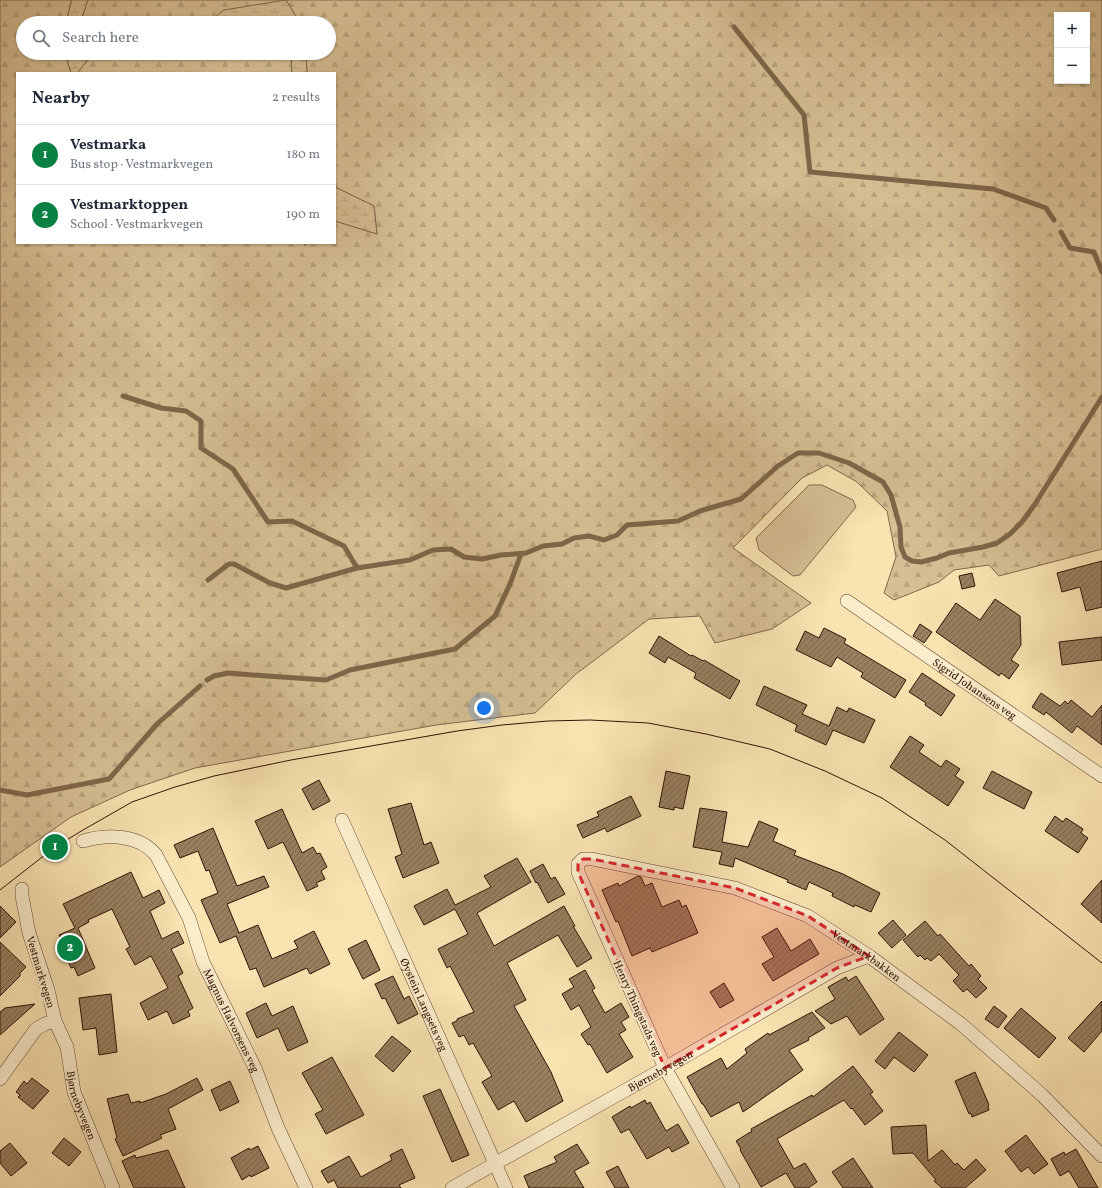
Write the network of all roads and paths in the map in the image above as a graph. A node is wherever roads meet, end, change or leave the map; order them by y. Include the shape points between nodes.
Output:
1 (847, 601) dead end
2 (1102, 776) edge
3 (342, 820) dead end
4 (83, 841) dead end
5 (578, 864) joint
6 (22, 889) dead end
7 (869, 956) junction
8 (55, 1021) junction
9 (665, 1068) junction
10 (0, 1079) edge
11 (1102, 1156) edge
12 (495, 1164) junction
13 (113, 1188) edge
14 (306, 1188) edge
15 (452, 1188) edge
16 (506, 1188) edge
17 (732, 1188) edge

1 - 2 street, Sigrid Johansens veg
3 - 12 street, Øystein Langsets veg
4 - 14 street, Magnus Halvorsens veg via 126,838 145,844 156,855 189,918 203,962 255,1068 278,1128
5 - 7 street, Vestmarkbakken via 584,859 592,859 735,888 808,916
5 - 9 street, Henry Thingstads veg via 578,872
6 - 8 street, Vestmarkvegen via 29,933 48,990
7 - 9 street, Bjørnebyvegen via 837,968
7 - 11 street, Vestmarkbakken via 961,1024 1042,1095
8 - 10 street, Vestmarkvegen via 36,1029
8 - 13 street, Bjørnebyvegen via 67,1047 74,1092
9 - 12 street, Bjørnebyvegen
9 - 17 street, Henry Thingstads veg
12 - 15 street, Bjørnebyvegen
12 - 16 street, Øystein Langsets veg

